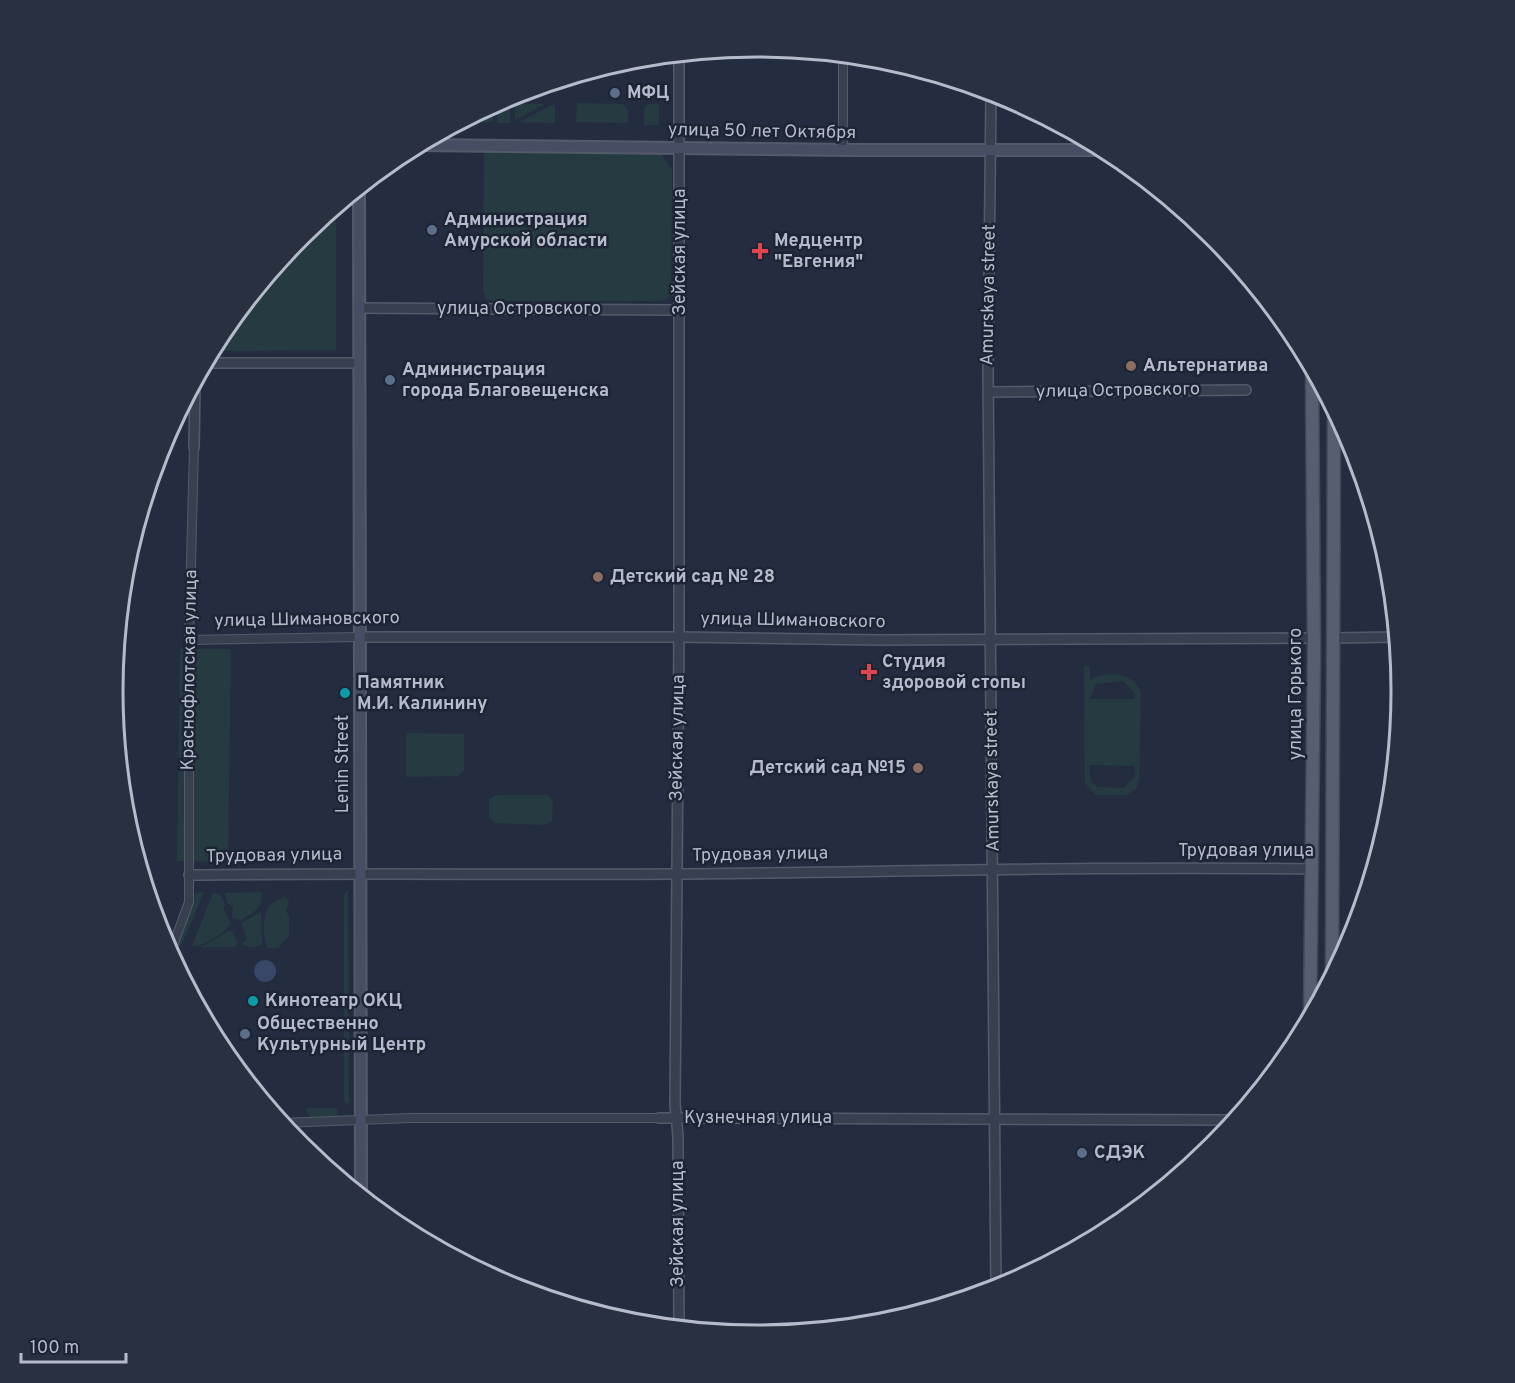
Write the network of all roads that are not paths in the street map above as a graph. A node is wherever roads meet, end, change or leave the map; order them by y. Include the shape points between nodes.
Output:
1 (679, 62) edge
2 (843, 63) edge
3 (991, 102) edge
4 (435, 145) edge
5 (680, 147) junction
6 (843, 150) junction
7 (1088, 150) edge
8 (991, 151) junction
9 (358, 198) edge
10 (359, 308) junction
11 (679, 310) junction
12 (215, 363) edge
13 (359, 363) junction
14 (1246, 390) dead end
15 (989, 392) junction
16 (1318, 394) edge
17 (195, 399) edge
18 (1334, 426) edge
19 (194, 447) joint
20 (359, 637) junction
21 (679, 637) junction
22 (1314, 638) junction
23 (1333, 638) junction
24 (1390, 638) edge
25 (991, 639) junction
26 (189, 640) junction
27 (994, 869) junction
28 (1313, 869) junction
29 (1332, 869) junction
30 (359, 873) junction
31 (676, 874) junction
32 (189, 875) junction
33 (174, 942) edge
34 (1332, 961) edge
35 (1310, 1003) edge
36 (659, 1118) joint
37 (996, 1118) junction
38 (675, 1119) junction
39 (359, 1120) junction
40 (1225, 1120) edge
41 (291, 1122) edge
42 (361, 1187) edge
43 (996, 1279) edge
44 (678, 1321) edge

1 - 5 street, Зейская улица
2 - 6 street
3 - 8 street, Amurskaya street
4 - 5 main road, улица 50 лет Октября
5 - 6 main road, улица 50 лет Октября
5 - 11 street, Зейская улица
6 - 8 main road, улица 50 лет Октября
7 - 8 main road, улица 50 лет Октября
8 - 15 street, Amurskaya street
9 - 10 main road, Lenin Street
10 - 11 street, улица Островского
10 - 13 main road, Lenin Street
11 - 21 street, Зейская улица
12 - 13 street
13 - 20 main road, Lenin Street
14 - 15 street, улица Островского
15 - 25 street, Amurskaya street
16 - 22 main road, улица Горького
17 - 19 street, Краснофлотская улица
18 - 23 main road, улица Горького
19 - 26 street, Краснофлотская улица
20 - 21 street, улица Шимановского
20 - 26 street, улица Шимановского
20 - 30 main road, Lenin Street
21 - 25 street, улица Шимановского
21 - 31 street, Зейская улица
22 - 23 main road, улица Шимановского
22 - 25 street, улица Шимановского
22 - 28 main road, улица Горького
23 - 24 street, улица Шимановского
23 - 29 main road, улица Горького
25 - 27 street, Amurskaya street
26 - 32 street, Краснофлотская улица
27 - 28 street, Трудовая улица
27 - 31 street, Трудовая улица
27 - 37 street, Amurskaya street
28 - 29 main road, Трудовая улица
28 - 35 main road, улица Горького
29 - 34 main road, улица Горького
30 - 31 street, Трудовая улица
30 - 32 street, Трудовая улица
30 - 39 main road, Lenin Street
31 - 38 street, Зейская улица
32 - 33 street, Краснофлотская улица via 189,902
36 - 38 street, Кузнечная улица
36 - 39 street, Кузнечная улица
37 - 38 street, Кузнечная улица
37 - 40 street, Кузнечная улица
37 - 43 street, Amurskaya street
38 - 44 street, Зейская улица
39 - 41 street, Кузнечная улица
39 - 42 main road, Lenin Street

